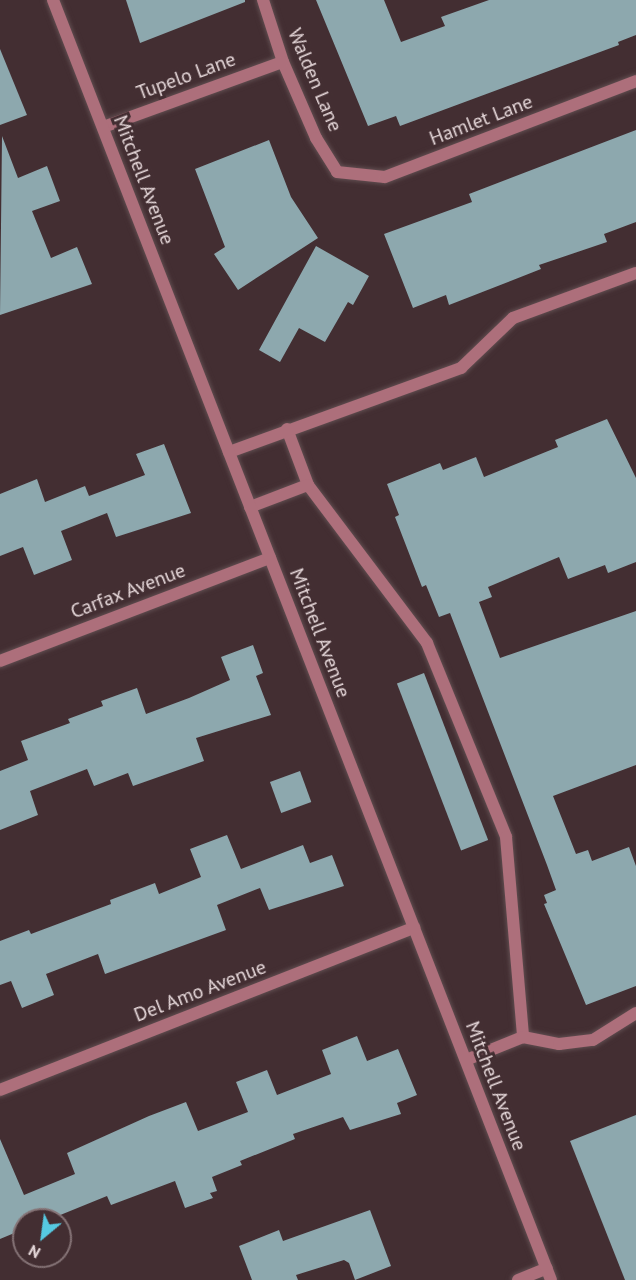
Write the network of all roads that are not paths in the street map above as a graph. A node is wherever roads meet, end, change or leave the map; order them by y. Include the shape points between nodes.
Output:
1 (53, 0) edge
2 (263, 0) edge
3 (283, 62) junction
4 (636, 81) edge
5 (103, 127) junction
6 (337, 172) joint
7 (636, 273) edge
8 (287, 429) junction
9 (229, 452) junction
10 (308, 485) junction
11 (250, 507) junction
12 (270, 558) junction
13 (0, 661) edge
14 (414, 928) junction
15 (636, 1013) edge
16 (523, 1037) junction
17 (466, 1060) junction
18 (0, 1090) edge
19 (549, 1274) edge
20 (518, 1280) edge

1 - 5 street, Mitchell Avenue
2 - 3 street, Walden Lane
3 - 5 street, Tupelo Lane
3 - 6 street, Walden Lane via 316,138
4 - 6 street, Hamlet Lane via 386,177
5 - 9 street, Mitchell Avenue
7 - 8 street via 513,318 461,368
8 - 9 street
8 - 10 street
9 - 11 street, Mitchell Avenue
10 - 11 street
10 - 16 street via 427,643 506,837
11 - 12 street, Mitchell Avenue
12 - 13 street, Carfax Avenue
12 - 14 street, Mitchell Avenue
14 - 17 street, Mitchell Avenue
14 - 18 street, Del Amo Avenue
15 - 16 street via 593,1040 559,1044
16 - 17 street
17 - 19 street, Mitchell Avenue
19 - 20 street

